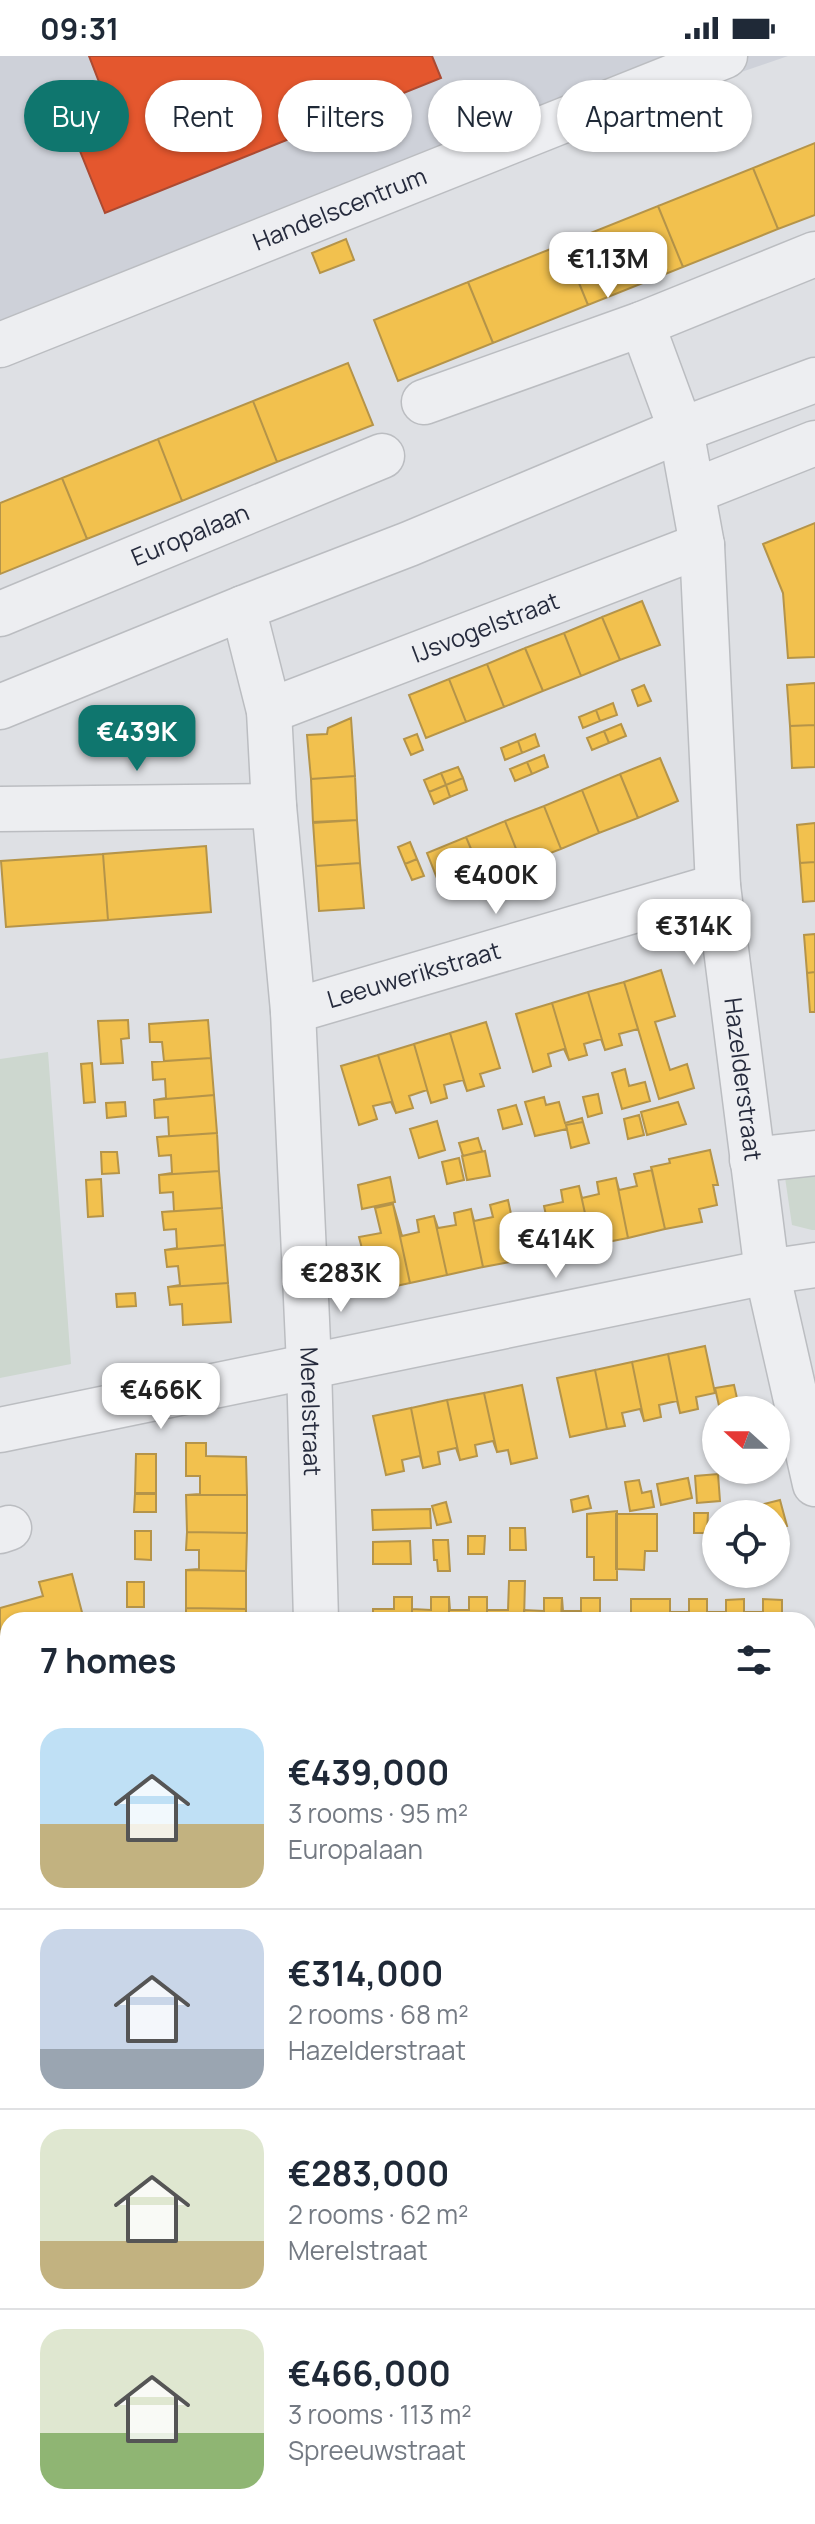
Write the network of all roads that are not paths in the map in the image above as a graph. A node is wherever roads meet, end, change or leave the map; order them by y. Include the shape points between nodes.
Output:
1 (725, 56) edge
2 (815, 254) edge
3 (642, 324) junction
4 (0, 345) edge
5 (815, 380) edge
6 (424, 402) dead end
7 (681, 430) junction
8 (815, 443) edge
9 (382, 456) dead end
10 (694, 491) junction
11 (702, 545) junction
12 (243, 608) junction
13 (0, 614) edge
14 (0, 707) edge
15 (269, 711) junction
16 (274, 806) junction
17 (0, 809) edge
18 (718, 886) junction
19 (293, 1011) junction
20 (815, 1153) edge
21 (752, 1160) junction
22 (815, 1265) edge
23 (767, 1272) junction
24 (309, 1365) junction
25 (0, 1430) edge
26 (815, 1484) edge
27 (316, 1612) edge

1 - 4 street, Handelscentrum
2 - 3 street
3 - 6 street
3 - 7 street
5 - 7 street
7 - 10 street, Hazelderstraat
7 - 12 street
8 - 10 street
9 - 13 street, Europalaan
10 - 11 street, Hazelderstraat
11 - 15 street, IJsvogelstraat
11 - 18 street, Hazelderstraat
12 - 14 street
12 - 15 street
15 - 16 street
16 - 17 street
16 - 19 street
18 - 19 street, Leeuwerikstraat
18 - 21 street, Hazelderstraat
19 - 24 street, Merelstraat
20 - 21 street
21 - 23 street, Hazelderstraat
22 - 23 street
23 - 24 street
23 - 26 street, Hazelderstraat
24 - 25 street
24 - 27 street, Merelstraat

